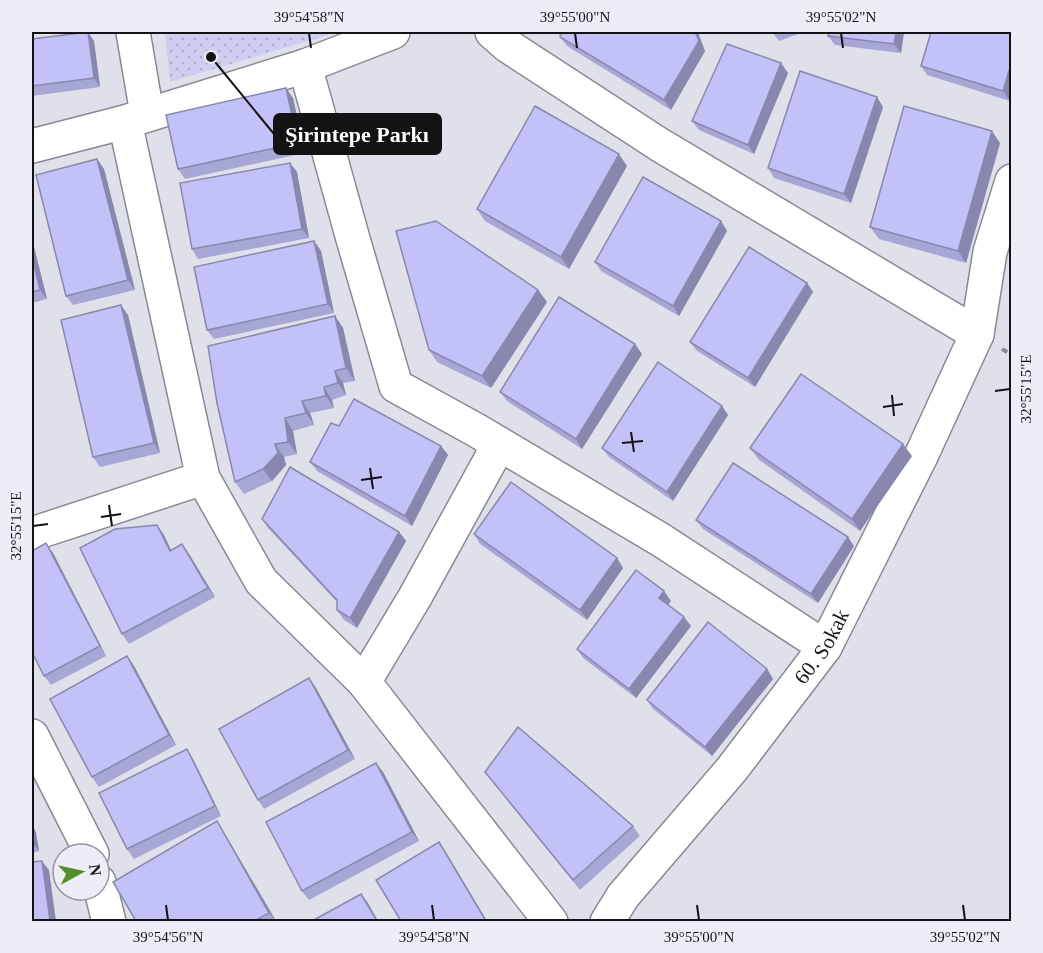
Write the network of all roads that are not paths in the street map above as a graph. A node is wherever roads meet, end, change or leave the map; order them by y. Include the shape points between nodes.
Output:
1 (133, 32) edge
2 (393, 32) edge
3 (492, 32) edge
4 (305, 66) junction
5 (136, 118) junction
6 (32, 146) edge
7 (1011, 181) edge
8 (977, 334) junction
9 (496, 443) junction
10 (202, 478) junction
11 (32, 534) edge
12 (825, 647) junction
13 (364, 682) junction
14 (32, 736) edge
15 (86, 842) edge
16 (104, 902) edge
17 (109, 921) edge
18 (551, 921) edge
19 (607, 921) edge

1 - 5 street
2 - 4 street
3 - 8 street via 660,145
4 - 5 street
4 - 9 street via 396,386
5 - 6 street
5 - 10 street
7 - 8 street, 60. Sokak via 990,252
8 - 12 street, 60. Sokak
9 - 12 street via 661,540
9 - 13 street via 491,459 415,597
10 - 11 street
10 - 13 street via 261,581
12 - 19 street, 60. Sokak via 732,769 623,896
13 - 18 street
14 - 15 street
16 - 17 street

